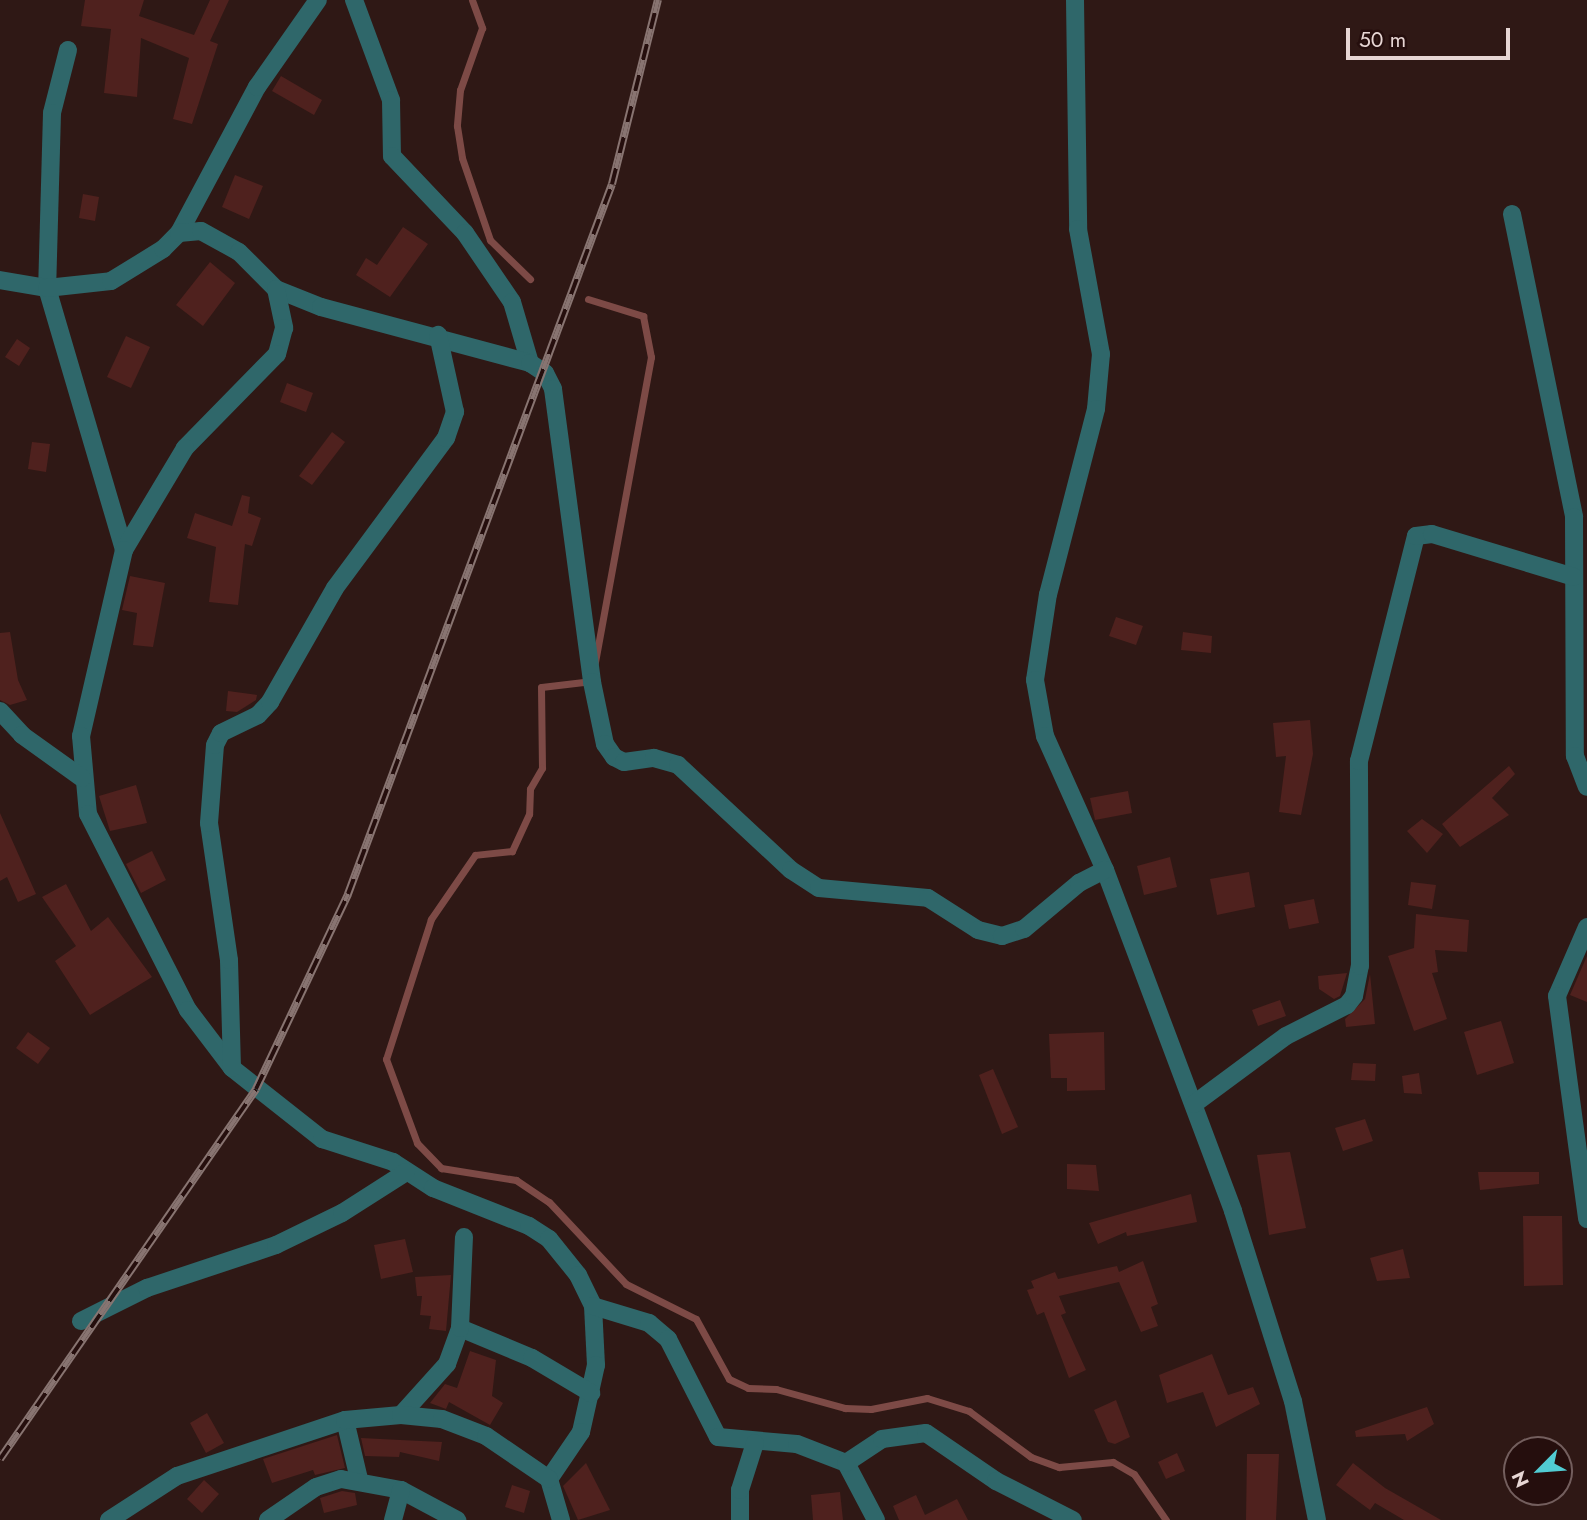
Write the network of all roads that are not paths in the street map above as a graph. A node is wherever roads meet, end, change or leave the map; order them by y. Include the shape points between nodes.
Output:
1 (318, 0) edge
2 (354, 0) edge
3 (1075, 0) edge
4 (68, 50) dead end
5 (1513, 214) dead end
6 (179, 233) junction
7 (0, 281) edge
8 (47, 288) junction
9 (276, 289) junction
10 (438, 335) junction
11 (530, 363) junction
12 (124, 551) junction
13 (1574, 577) junction
14 (0, 711) edge
15 (82, 778) junction
16 (1587, 787) edge
17 (1105, 870) junction
18 (1587, 927) edge
19 (232, 1068) junction
20 (1194, 1104) junction
21 (406, 1172) junction
22 (1587, 1219) edge
23 (464, 1237) dead end
24 (593, 1306) junction
25 (81, 1321) dead end
26 (460, 1328) junction
27 (591, 1392) junction
28 (401, 1415) junction
29 (345, 1420) junction
30 (755, 1443) junction
31 (846, 1463) junction
32 (359, 1479) junction
33 (549, 1479) junction
34 (401, 1490) junction
35 (109, 1520) edge
36 (268, 1520) edge
37 (393, 1520) edge
38 (457, 1520) edge
39 (561, 1520) edge
40 (740, 1520) edge
41 (876, 1520) edge
42 (1073, 1520) edge
43 (1317, 1520) edge

1 - 6 street via 257,87
2 - 11 street via 391,100 392,156 465,233 512,302
3 - 17 street via 1078,229 1101,354 1096,409 1048,594 1035,680 1045,736
4 - 8 street via 51,123
5 - 13 street via 1574,517
6 - 8 street via 163,249 111,281
6 - 9 street via 218,237
7 - 8 street
8 - 12 street
9 - 10 street via 321,307
9 - 12 street via 284,328 277,354 185,448
10 - 11 street
10 - 19 street via 456,412 446,438 335,588 270,702 258,715 221,733 215,745 209,823 229,960
11 - 17 street via 545,373 553,389 592,682 605,744 614,757 624,762 654,758 678,765 791,870 819,888 928,898 978,930 1002,936 1024,929 1079,883
12 - 15 street via 81,736
13 - 16 street via 1575,756
13 - 20 street via 1432,534 1416,536 1359,761 1360,965 1354,996 1347,1005 1286,1036
14 - 15 street via 22,735
15 - 19 street via 88,814 102,847 198,1029
17 - 20 street
18 - 22 street via 1556,996
19 - 21 street via 322,1139
20 - 43 street via 1293,1401
21 - 24 street via 549,1239 578,1275
21 - 25 street via 342,1213 276,1245 147,1288
23 - 26 street
24 - 27 street via 596,1365
24 - 30 street via 649,1323 668,1339 718,1437
26 - 27 street via 532,1358
26 - 28 street via 447,1364
27 - 33 street via 581,1432
28 - 29 street
28 - 33 street via 442,1419 486,1436
29 - 32 street
29 - 35 street via 177,1476
30 - 31 street via 797,1444
30 - 40 street via 740,1490
31 - 41 street
31 - 42 street via 881,1439 926,1433 996,1481
32 - 34 street
32 - 36 street via 316,1487
33 - 39 street
34 - 37 street
34 - 38 street

